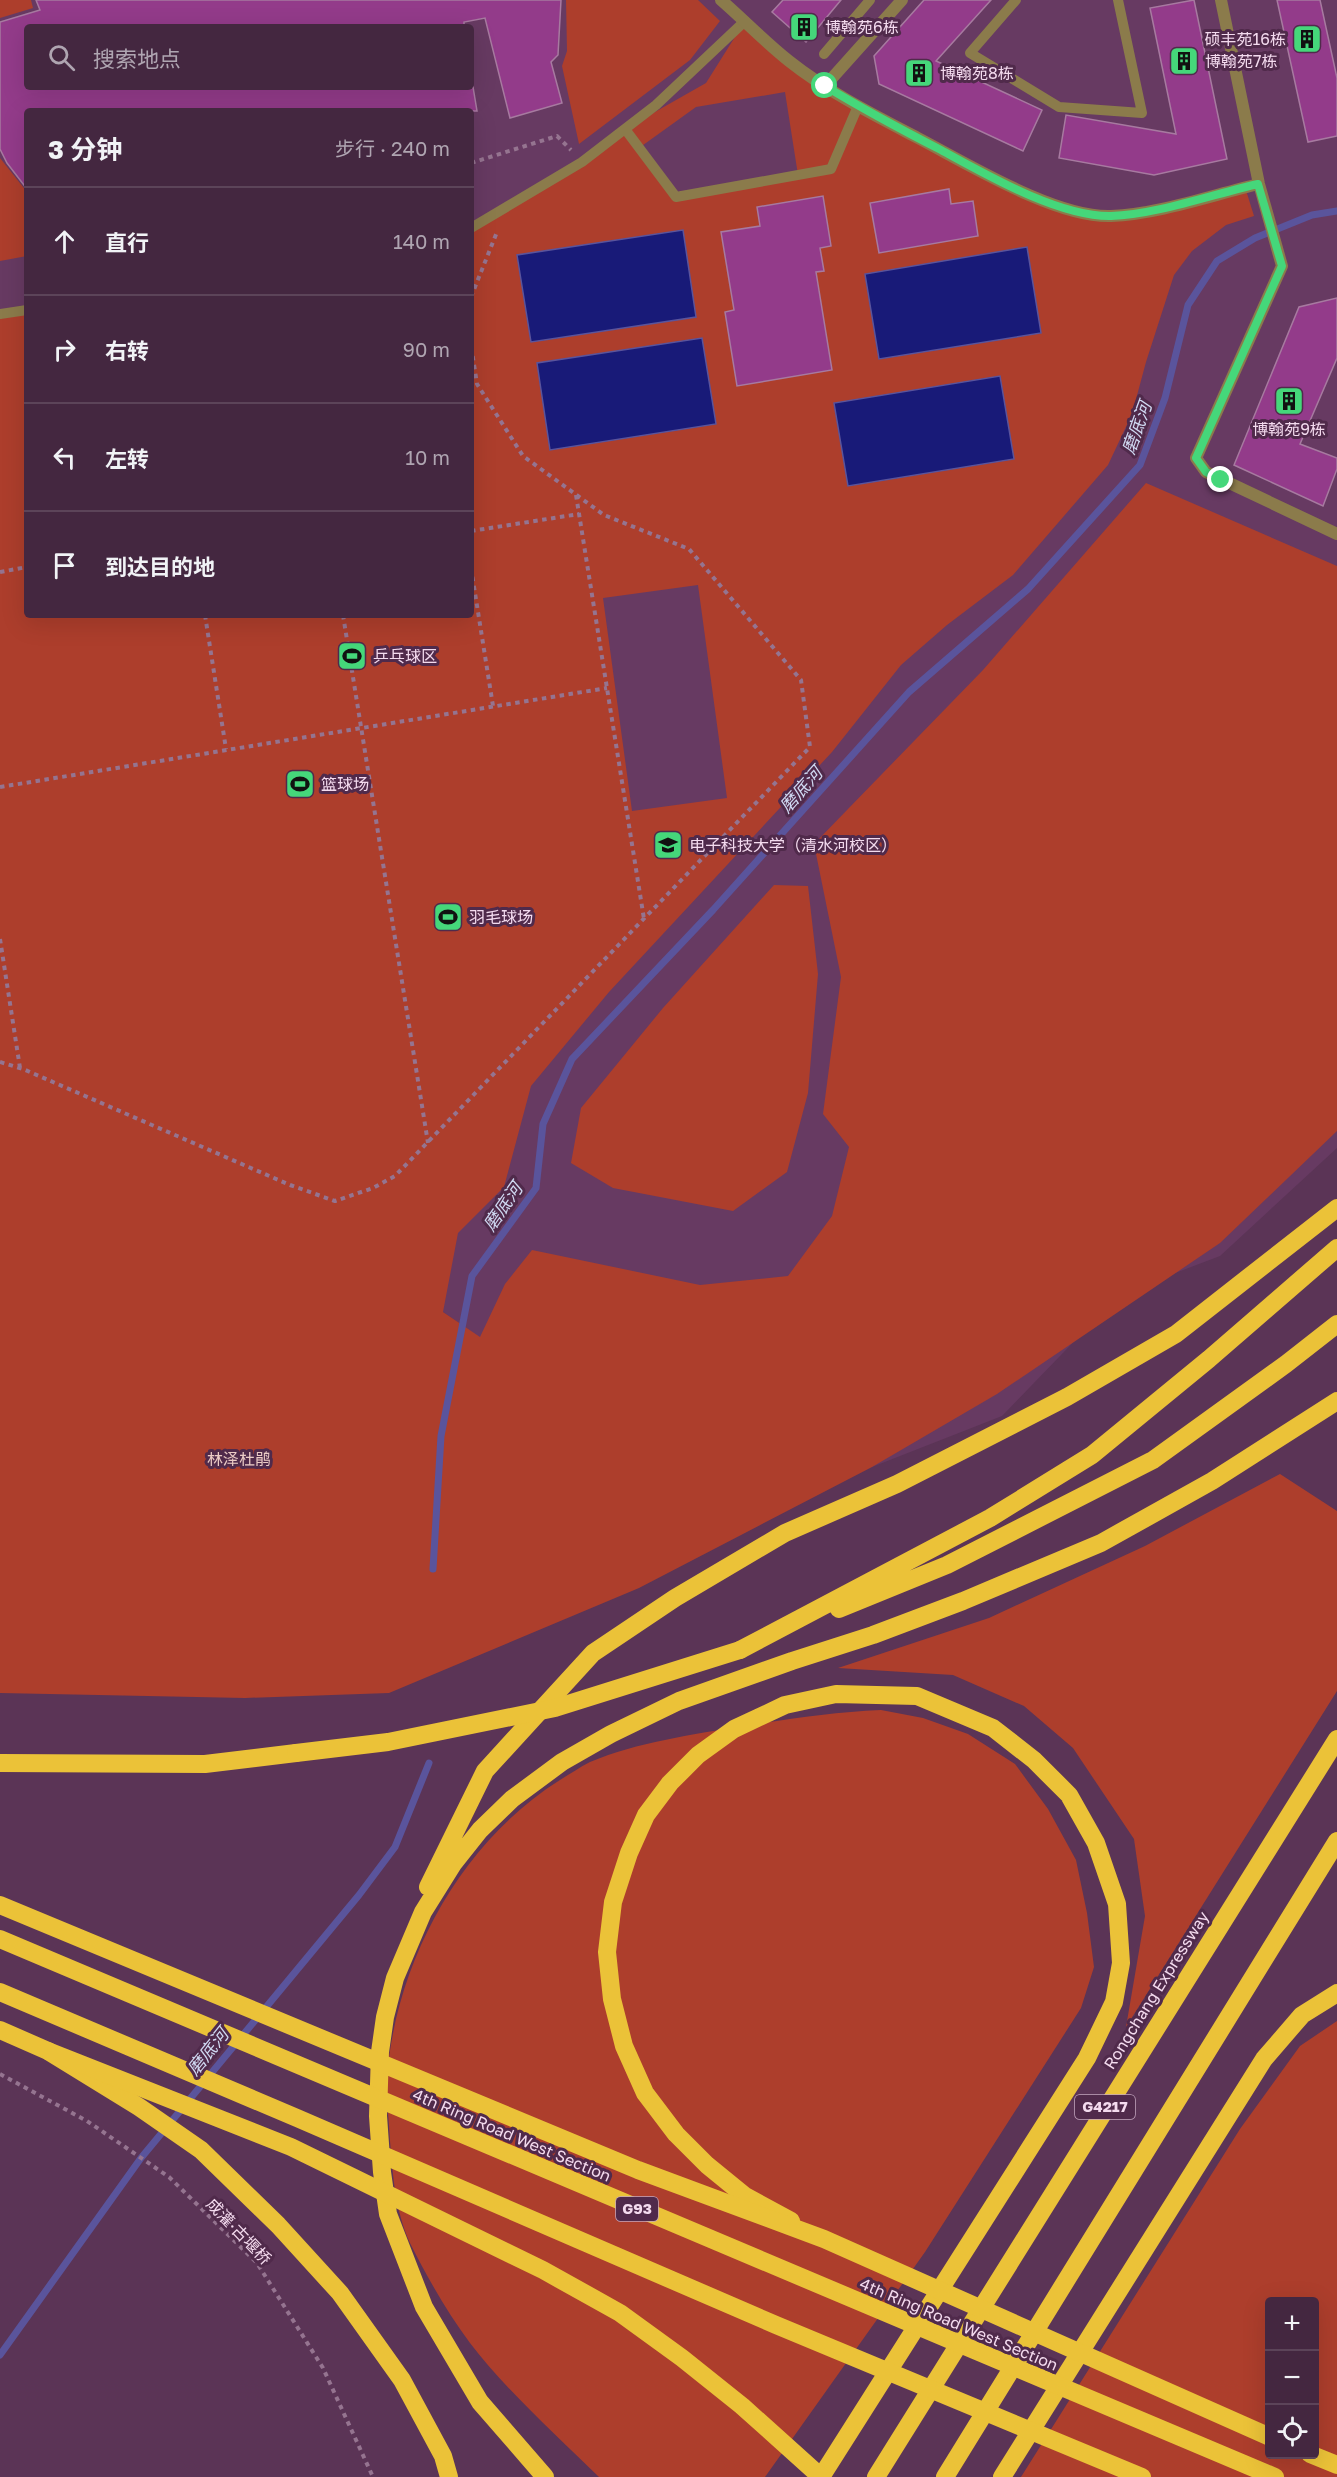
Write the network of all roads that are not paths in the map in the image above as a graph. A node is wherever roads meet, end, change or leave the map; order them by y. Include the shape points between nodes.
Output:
1 (721, 0) edge
2 (870, 0) edge
3 (902, 0) edge
4 (1016, 0) edge
5 (1118, 0) edge
6 (1221, 0) edge
7 (745, 21) junction
8 (824, 54) dead end
9 (825, 86) junction
10 (858, 106) junction
11 (625, 129) junction
12 (1258, 184) junction
13 (474, 226) edge
14 (24, 310) edge
15 (0, 314) edge
16 (1337, 534) edge
17 (1337, 1208) edge
18 (1337, 1248) edge
19 (1337, 1324) edge
20 (1337, 1401) edge
21 (740, 1650) junction
22 (1337, 1739) edge
23 (0, 1763) edge
24 (1337, 1840) edge
25 (0, 1905) edge
26 (0, 1939) edge
27 (399, 1968) junction
28 (0, 1992) edge
29 (1337, 1993) edge
30 (0, 2030) edge
31 (48, 2051) junction
32 (824, 2240) junction
33 (1265, 2435) edge
34 (1319, 2455) edge
35 (1319, 2458) edge
36 (1337, 2460) edge
37 (1337, 2465) edge
38 (450, 2477) edge
39 (545, 2477) edge
40 (821, 2477) edge
41 (876, 2477) edge
42 (945, 2477) edge
43 (1002, 2477) edge
44 (1142, 2477) edge
45 (1275, 2477) edge

1 - 7 street
2 - 8 lane
3 - 9 street
4 - 5 lane via 970,53 1059,107 1142,113
6 - 12 street
7 - 9 street via 789,62
7 - 11 lane
9 - 10 street
10 - 11 lane via 831,169 676,197
10 - 12 street via 986,174 1052,204 1085,214 1144,212
11 - 13 lane via 582,162
12 - 16 street via 1282,266 1196,458 1206,472
14 - 15 lane
17 - 27 highway via 1176,1334 1067,1397 897,1485 785,1533 675,1598 593,1653 485,1771 434,1872
18 - 21 highway via 1092,1455 990,1518
19 - 21 highway via 1153,1460 947,1565
20 - 27 highway via 1212,1481 1101,1543 873,1635 679,1701 562,1762 512,1799 453,1864 423,1912
21 - 23 highway, bridge via 555,1708 388,1742 205,1764
22 - 41 highway, Rongchang Expressway / G4217
24 - 42 highway
25 - 32 highway, bridge via 638,2170
26 - 45 highway, 4th Ring Road West Section / G93, bridge
27 - 39 highway via 380,2052 378,2116 388,2214 424,2307 480,2402
28 - 44 highway, bridge via 776,2325
29 - 43 highway via 1302,2015 1264,2059
30 - 31 highway
31 - 38 highway, bridge via 201,2150 278,2225 340,2293 402,2380 443,2456
31 - 40 highway, bridge via 291,2147 543,2270 620,2313 682,2358
32 - 33 highway, bridge
32 - 40 highway, bridge via 746,2196 707,2165 676,2134 645,2093 624,2046 612,1999 607,1952 613,1902 646,1815 698,1755 734,1729 784,1705 836,1694 917,1696 993,1728 1069,1795 1096,1843 1117,1904 1121,1964 1114,2002 1087,2058
34 - 36 highway
35 - 37 highway

